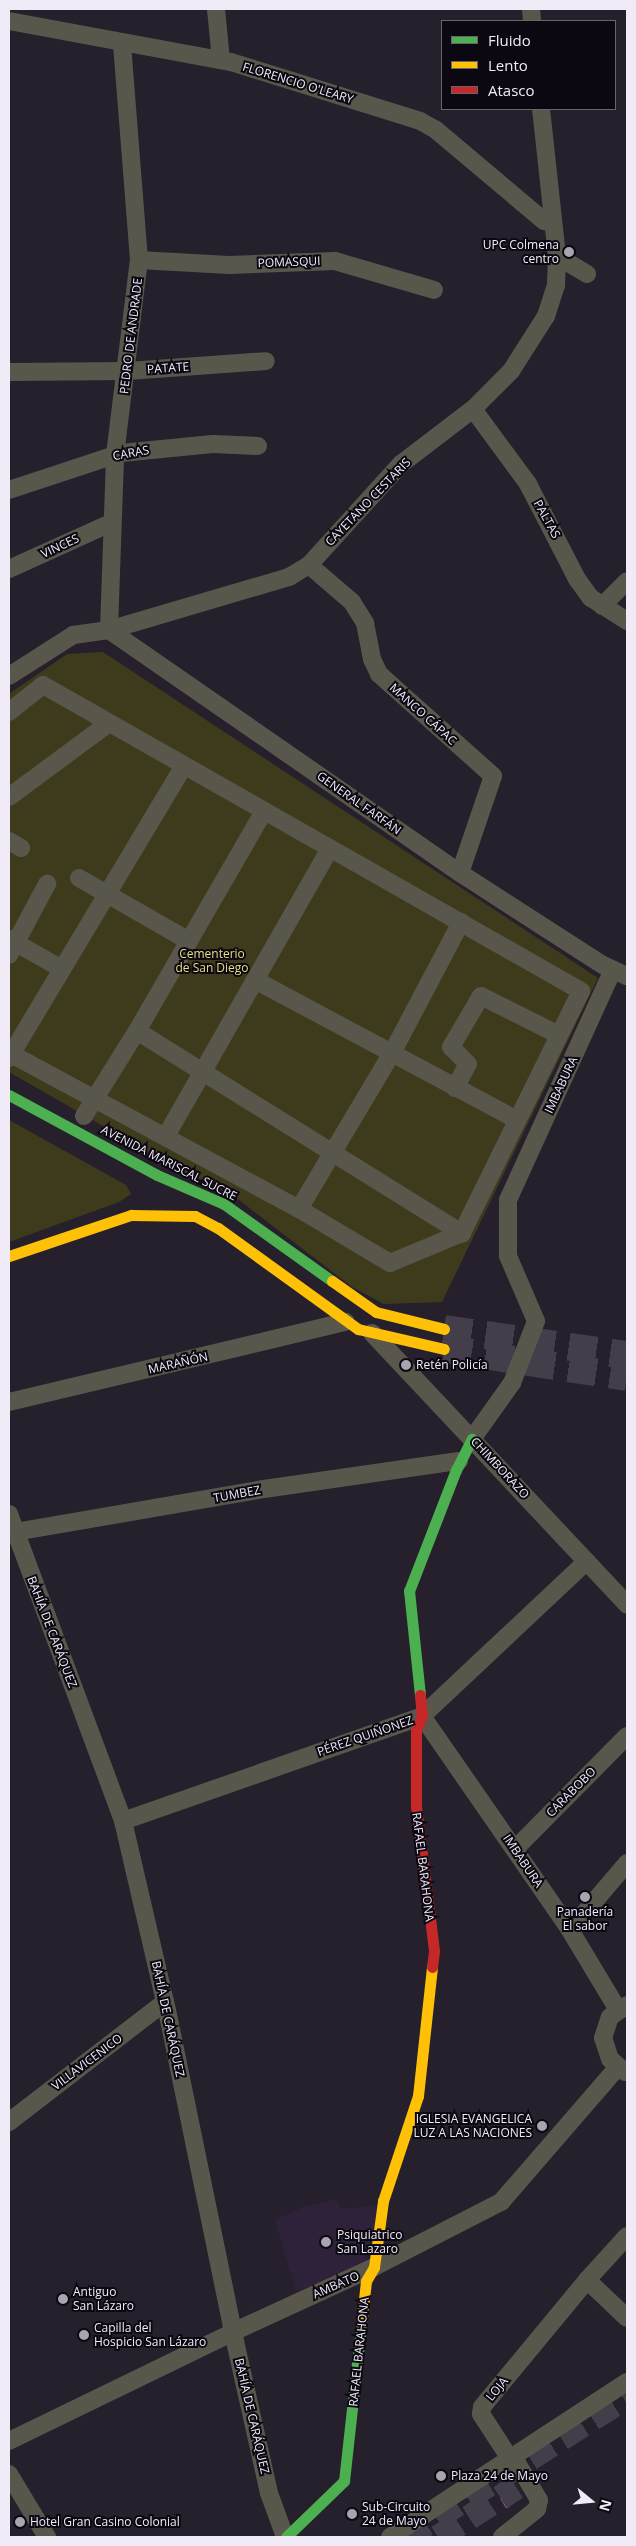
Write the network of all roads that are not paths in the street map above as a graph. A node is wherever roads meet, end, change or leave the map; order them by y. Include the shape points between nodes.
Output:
1 (216, 9) edge
2 (9, 21) edge
3 (122, 43) junction
4 (221, 60) junction
5 (541, 110) edge
6 (553, 223) junction
7 (557, 256) junction
8 (139, 260) junction
9 (587, 274) dead end
10 (434, 290) dead end
11 (266, 361) dead end
12 (128, 371) junction
13 (9, 372) edge
14 (473, 409) junction
15 (258, 446) dead end
16 (115, 455) junction
17 (9, 490) edge
18 (111, 523) junction
19 (309, 565) junction
20 (9, 569) edge
21 (627, 581) edge
22 (602, 606) junction
23 (627, 621) edge
24 (109, 630) junction
25 (9, 676) edge
26 (9, 712) edge
27 (109, 723) junction
28 (184, 766) junction
29 (9, 797) edge
30 (264, 811) junction
31 (330, 848) junction
32 (460, 873) junction
33 (79, 878) dead end
34 (47, 884) dead end
35 (107, 894) junction
36 (461, 922) junction
37 (189, 941) junction
38 (11, 945) edge
39 (62, 969) junction
40 (620, 973) edge
41 (255, 980) junction
42 (137, 1031) junction
43 (559, 1035) junction
44 (392, 1053) junction
45 (10, 1055) edge
46 (204, 1070) junction
47 (455, 1088) junction
48 (9, 1095) edge
49 (95, 1099) junction
50 (84, 1116) dead end
51 (517, 1120) junction
52 (166, 1136) junction
53 (332, 1151) junction
54 (157, 1174) junction
55 (154, 1192) dead end
56 (508, 1200) joint
57 (148, 1206) dead end
58 (299, 1209) junction
59 (131, 1216) junction
60 (462, 1233) junction
61 (9, 1256) edge
62 (346, 1322) junction
63 (444, 1329) tunnel mouth
64 (372, 1332) junction
65 (444, 1349) tunnel mouth
66 (9, 1402) edge
67 (472, 1439) junction
68 (460, 1461) junction
69 (9, 1514) edge
70 (15, 1532) junction
71 (588, 1561) junction
72 (627, 1604) edge
73 (422, 1716) junction
74 (627, 1736) edge
75 (123, 1821) junction
76 (515, 1849) junction
77 (627, 1863) edge
78 (570, 1930) junction
79 (165, 2002) junction
80 (622, 2007) edge
81 (622, 2070) edge
82 (9, 2122) edge
83 (627, 2236) edge
84 (374, 2267) junction
85 (587, 2280) junction
86 (627, 2318) edge
87 (233, 2332) junction
88 (627, 2382) edge
89 (9, 2441) edge
90 (512, 2458) junction
91 (9, 2474) edge
92 (47, 2537) edge
93 (285, 2537) edge
94 (390, 2537) edge
95 (502, 2537) edge

1 - 4 street
2 - 3 street, FLORENCIO O'LEARY
3 - 4 street, FLORENCIO O'LEARY
3 - 8 street, PEDRO DE ANDRADE
4 - 6 street, FLORENCIO O'LEARY via 420,121 436,130 544,221
5 - 6 street, CAYETANO CESTARIS
6 - 7 street, CAYETANO CESTARIS
7 - 9 street
7 - 14 street, CAYETANO CESTARIS via 556,284 542,322 511,371
8 - 10 street, POMASQUI via 229,265 335,261
8 - 12 street, PEDRO DE ANDRADE
11 - 12 street, PATATE
12 - 13 street, PATATE
12 - 16 street, PEDRO DE ANDRADE
14 - 19 street, CAYETANO CESTARIS via 401,464
14 - 22 street, PALTAS via 528,484 578,579 591,598
15 - 16 street, CARAS via 213,444
16 - 17 street, CARAS
16 - 18 street, PEDRO DE ANDRADE
18 - 20 street, VINCES
18 - 24 street, PEDRO DE ANDRADE
19 - 24 street, CAYETANO CESTARIS via 274,582
19 - 32 street, MANCO CÁPAC via 352,602 365,623 372,659 379,674 493,776
21 - 22 street
22 - 23 street, PALTAS
24 - 25 street, CAYETANO CESTARIS via 73,635
24 - 32 street, GENERAL FARFÁN
26 - 27 street via 43,685
27 - 28 street
27 - 29 street
28 - 30 street
28 - 35 street
30 - 31 street
30 - 37 street
31 - 36 street
31 - 41 street
32 - 40 street, GENERAL FARFÁN
33 - 35 street
34 - 38 street
35 - 37 street
35 - 39 street
36 - 43 street via 581,990
36 - 44 street
37 - 42 street
38 - 39 street
39 - 45 street
40 - 56 street, IMBABURA
41 - 44 street
41 - 46 street
42 - 46 street
42 - 49 street
43 - 47 street via 481,996 451,1047 468,1064
43 - 51 street
44 - 47 street
44 - 53 street
45 - 49 street
46 - 52 street
46 - 53 street
47 - 51 street
48 - 54 street, AVENIDA MARISCAL SUCRE
49 - 50 street
49 - 52 street
51 - 60 street
52 - 58 street
53 - 58 street
53 - 60 street
54 - 55 street
54 - 63 street, AVENIDA MARISCAL SUCRE via 238,1213 351,1298 376,1312
56 - 67 street, RAFAEL BARAHONA via 508,1256 536,1321 512,1384
57 - 59 street
58 - 60 street via 390,1263
59 - 61 street
59 - 62 street via 195,1216 218,1228
62 - 64 street
62 - 66 street, MARAÑÓN
64 - 65 street
64 - 67 street, CHIMBORAZO
67 - 68 street, RAFAEL BARAHONA
67 - 71 street, CHIMBORAZO
68 - 70 street, TUMBEZ via 264,1489
68 - 73 street, RAFAEL BARAHONA via 408,1591
69 - 70 street, BAHÍA DE CARÁQUEZ
70 - 75 street, BAHÍA DE CARÁQUEZ
71 - 72 street, CHIMBORAZO
71 - 73 street, PÉREZ QUIÑONEZ
73 - 75 street, PÉREZ QUIÑONEZ
73 - 76 street, IMBABURA
73 - 84 street, RAFAEL BARAHONA via 416,1730 416,1806 434,1951 418,2096 383,2201
74 - 76 street, CARABOBO
75 - 79 street, BAHÍA DE CARÁQUEZ
76 - 78 street, IMBABURA
77 - 78 street
78 - 80 street, IMBABURA
79 - 82 street, VILLAVICENICO
79 - 87 street, BAHÍA DE CARÁQUEZ
80 - 81 street via 605,2027 603,2038 607,2054
81 - 84 street, AMBATO via 501,2202
83 - 85 street, LOJA
84 - 87 street, AMBATO
84 - 93 street, RAFAEL BARAHONA via 366,2281 344,2481
85 - 86 street
85 - 90 street, LOJA via 482,2407 482,2414
87 - 89 street, AMBATO
87 - 93 street, BAHÍA DE CARÁQUEZ via 269,2493
88 - 90 street
90 - 94 street
90 - 95 street via 539,2500 537,2509
91 - 92 street

